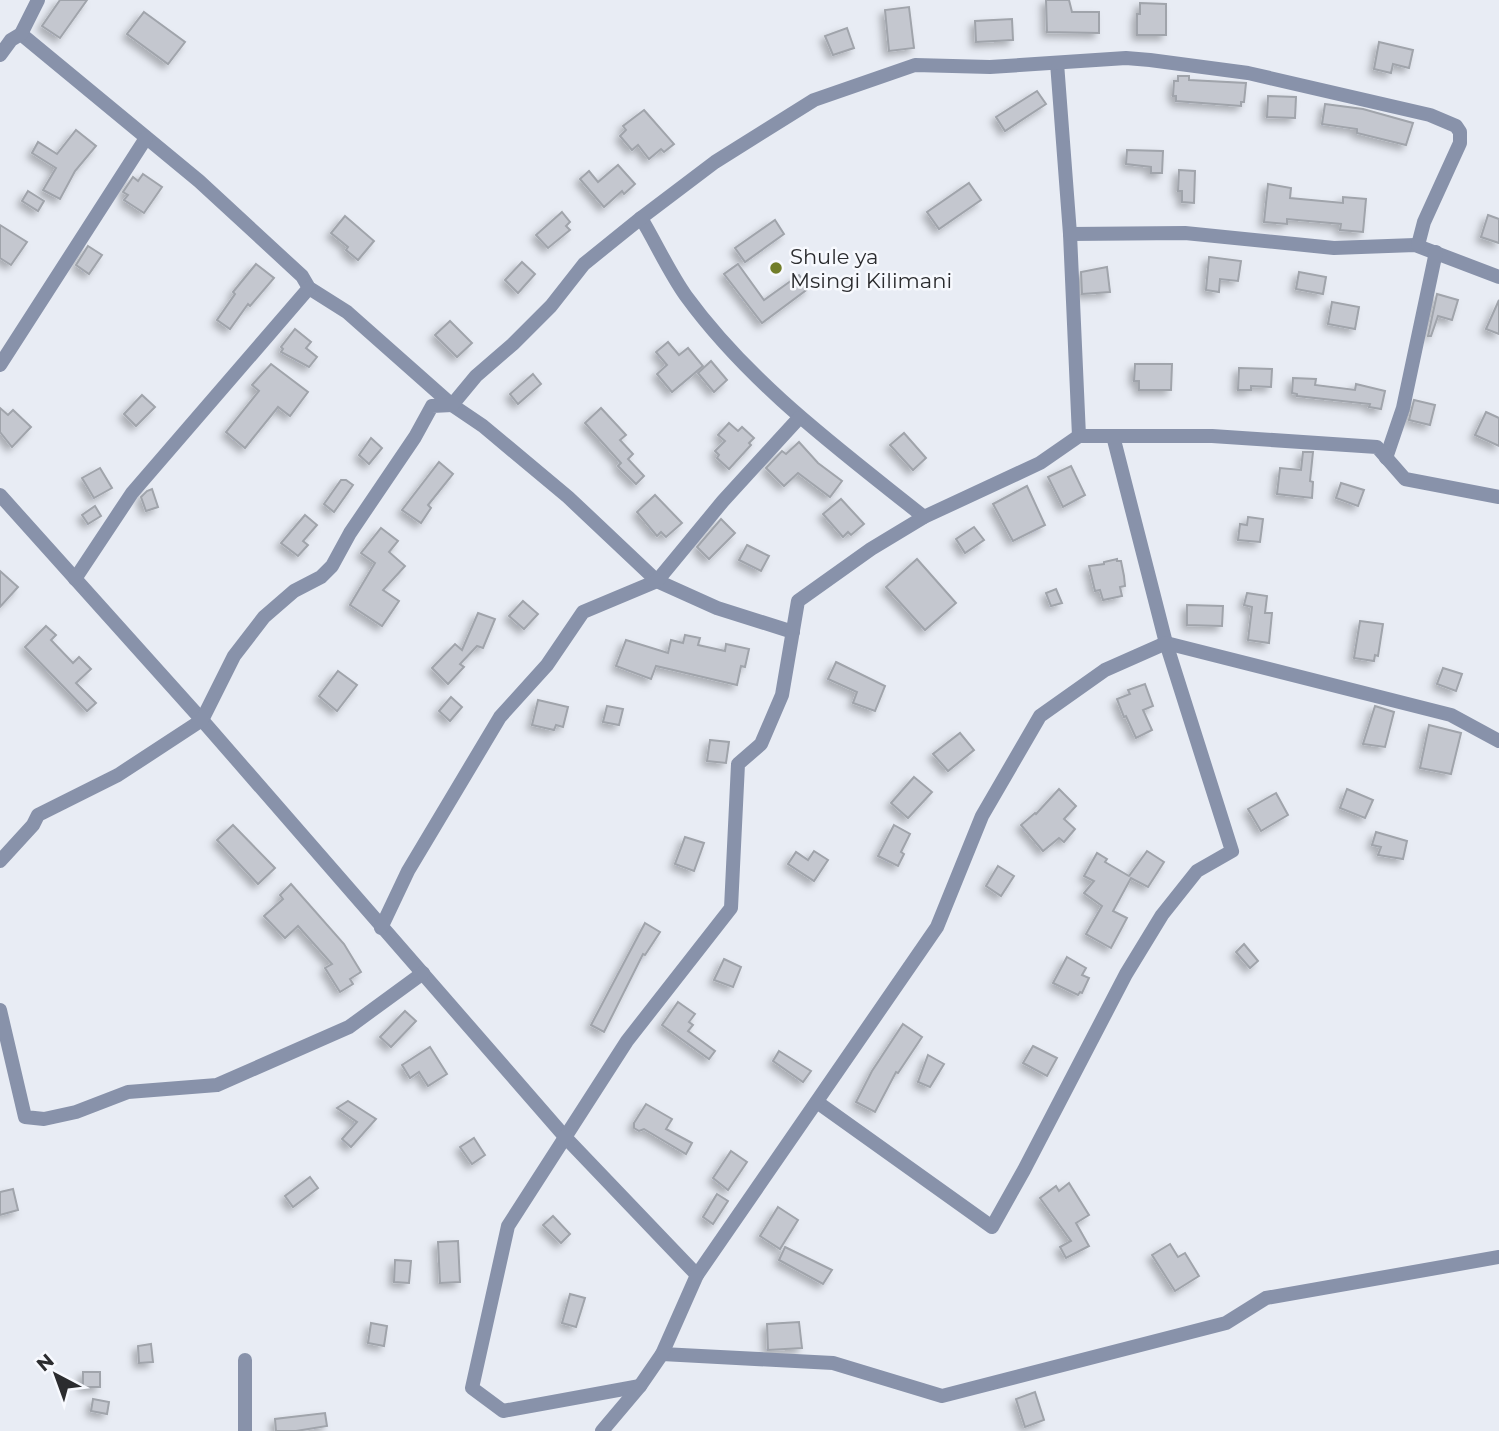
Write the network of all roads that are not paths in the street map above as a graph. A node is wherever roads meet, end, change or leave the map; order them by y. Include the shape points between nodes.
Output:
1 (38, 0) edge
2 (21, 34) junction
3 (0, 55) edge
4 (1057, 63) junction
5 (146, 138) junction
6 (641, 218) junction
7 (1070, 234) junction
8 (1418, 245) junction
9 (1436, 252) junction
10 (1499, 276) edge
11 (309, 288) junction
12 (0, 365) edge
13 (452, 405) junction
14 (799, 418) junction
15 (1080, 436) junction
16 (1113, 436) junction
17 (1386, 458) junction
18 (0, 495) edge
19 (1499, 497) edge
20 (924, 517) junction
21 (75, 579) junction
22 (657, 580) junction
23 (793, 632) junction
24 (1166, 643) junction
25 (202, 720) junction
26 (1499, 741) edge
27 (0, 861) edge
28 (381, 928) junction
29 (423, 973) junction
30 (0, 1010) edge
31 (817, 1102) junction
32 (566, 1138) junction
33 (1499, 1257) edge
34 (697, 1275) junction
35 (662, 1354) junction
36 (244, 1360) dead end
37 (640, 1386) junction
38 (245, 1431) edge
39 (602, 1431) edge

1 - 2 street
2 - 3 street
2 - 5 street
4 - 6 street via 915,65 814,100 715,162
4 - 7 street
4 - 8 street via 1126,58 1248,73 1457,126 1460,143
5 - 11 street via 209,189 302,276
5 - 12 street
6 - 13 street via 584,264 551,306 476,376
6 - 14 street via 685,295 739,360
7 - 8 street via 1185,233 1334,248
7 - 15 street
8 - 9 street
9 - 10 street
9 - 17 street via 1403,408
11 - 13 street via 347,312
11 - 21 street via 132,493
13 - 22 street via 483,425 568,497
13 - 25 street via 432,405 332,566 264,617 234,656
14 - 20 street
14 - 22 street
15 - 16 street
15 - 20 street via 1040,463
16 - 17 street via 1212,436 1377,447
16 - 24 street
17 - 19 street via 1405,479
18 - 21 street
20 - 23 street via 798,601
21 - 25 street
22 - 23 street via 717,608
22 - 28 street via 583,612 547,665 500,717 408,871
23 - 32 street via 782,695 761,744 738,764 731,908 627,1041
24 - 26 street via 1451,715
24 - 31 street via 1105,670 1040,716 982,817 937,927
24 - 31 street via 1232,851 1197,871 1162,915 992,1227
25 - 27 street via 118,775 38,815
25 - 28 street
28 - 29 street
29 - 30 street via 349,1027 217,1085 128,1092 44,1119 25,1117
29 - 32 street
31 - 34 street
32 - 34 street
32 - 37 street via 508,1226 472,1388 503,1411
33 - 35 street via 1266,1298 1226,1323 942,1395 833,1363
34 - 35 street
35 - 37 street
36 - 38 street
37 - 39 street

